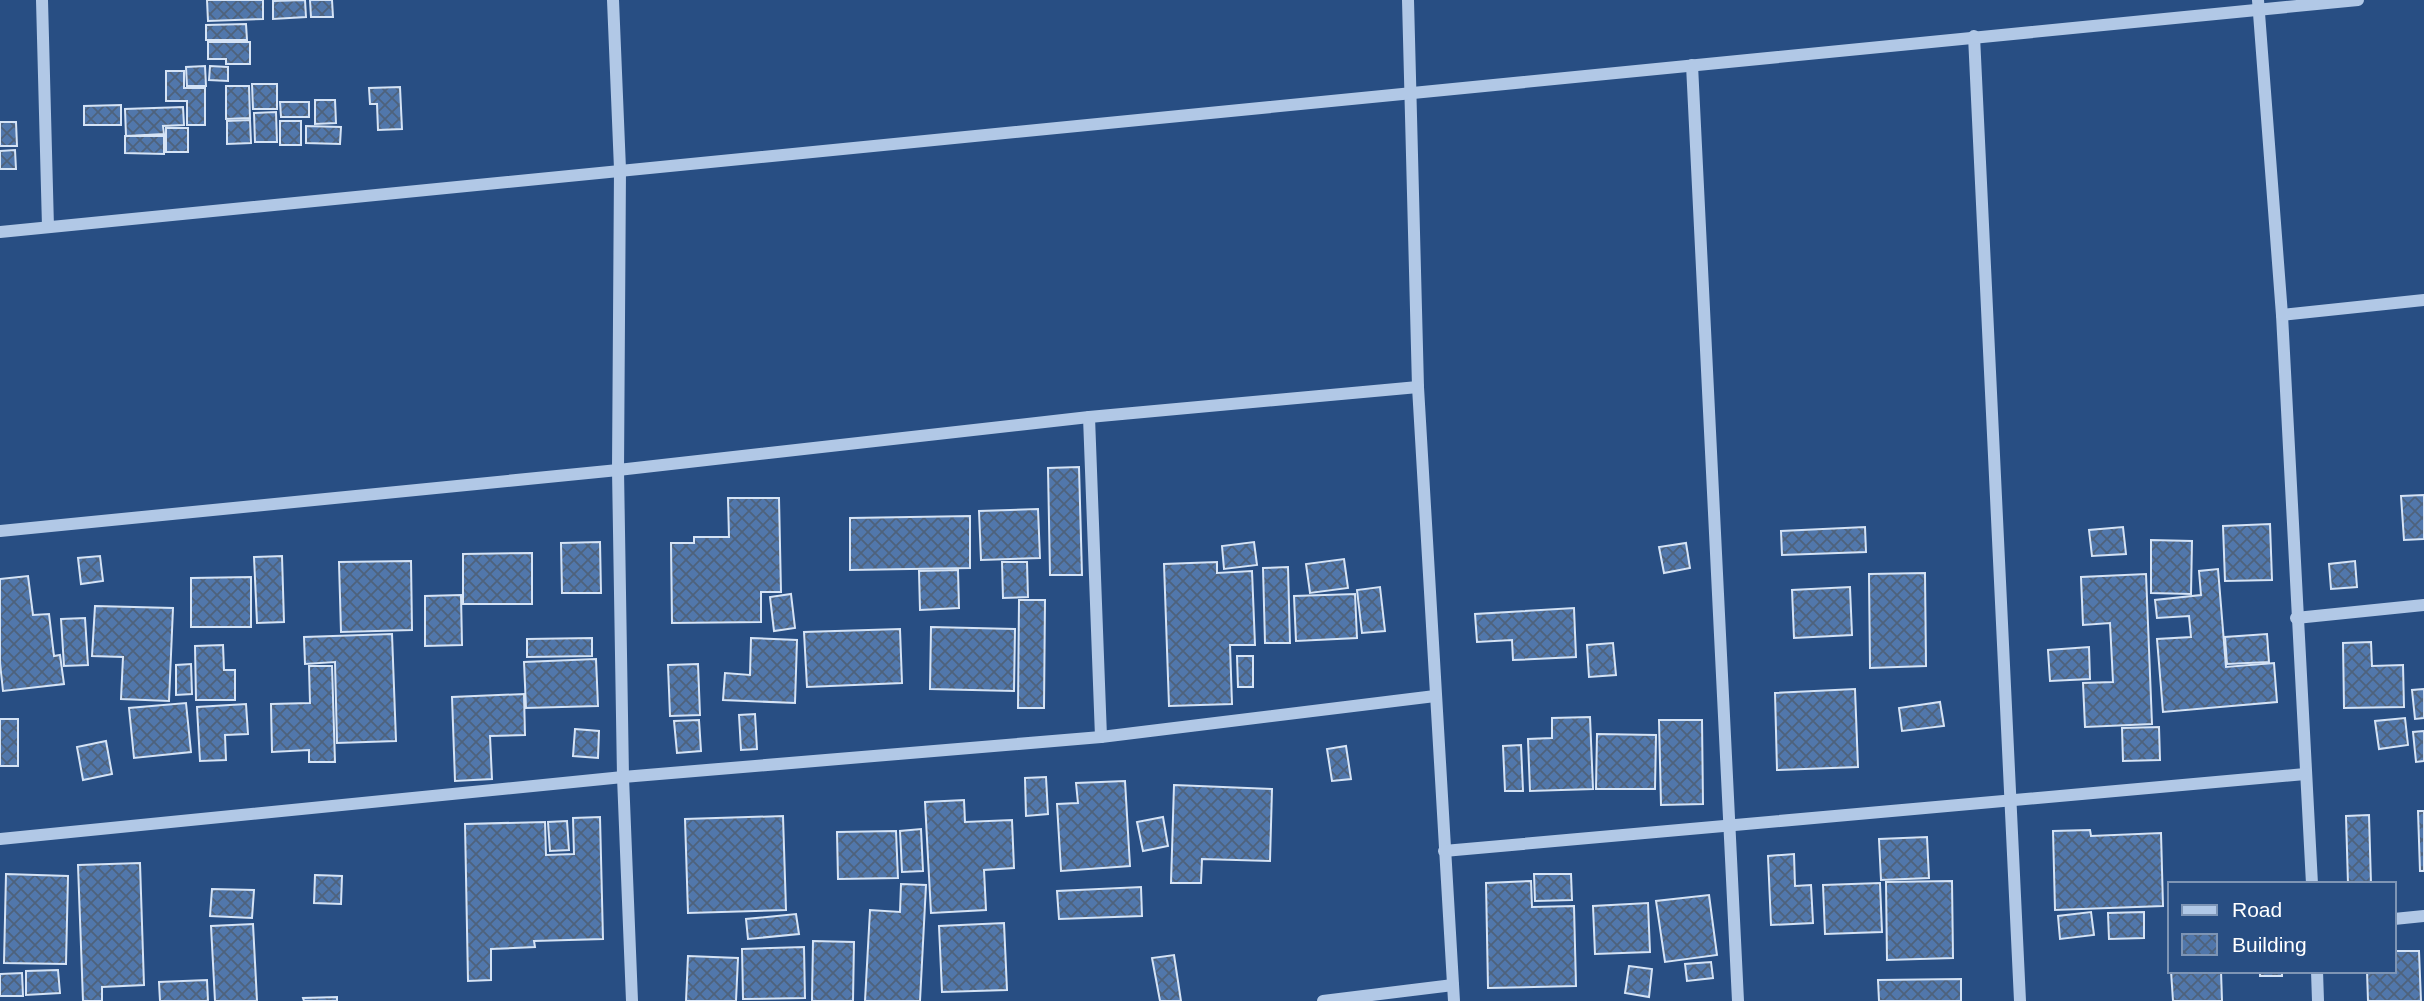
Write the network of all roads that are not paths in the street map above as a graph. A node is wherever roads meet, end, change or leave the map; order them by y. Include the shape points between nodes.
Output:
1 (43, 0) edge
2 (613, 0) edge
3 (1408, 0) edge
4 (2358, 0) edge
5 (2259, 5) edge
6 (1974, 36) junction
7 (1692, 65) junction
8 (1412, 92) junction
9 (620, 169) junction
10 (48, 227) junction
11 (0, 232) edge
12 (2424, 300) edge
13 (2283, 314) junction
14 (1418, 387) junction
15 (1089, 417) junction
16 (618, 470) junction
17 (0, 531) edge
18 (2424, 605) edge
19 (2296, 618) junction
20 (1435, 696) junction
21 (1101, 737) junction
22 (2305, 774) junction
23 (623, 777) junction
24 (2011, 802) junction
25 (1730, 825) junction
26 (0, 839) edge
27 (1444, 852) junction
28 (2312, 882) edge
29 (2424, 916) edge
30 (2396, 919) edge
31 (2316, 973) edge
32 (1453, 985) junction
33 (632, 1001) edge
34 (1323, 1001) edge
35 (1454, 1001) edge
36 (1738, 1001) edge
37 (2021, 1001) edge
38 (2318, 1001) edge

1 - 10 street
2 - 9 street
3 - 8 street
4 - 5 street
5 - 6 street
5 - 13 street
6 - 7 street
6 - 24 street
7 - 8 street
7 - 25 street
8 - 9 street
8 - 14 street
9 - 10 street
9 - 16 street
10 - 11 street
12 - 13 street
13 - 19 street
14 - 15 street
14 - 20 street
15 - 16 street
15 - 21 street
16 - 17 street
16 - 23 street
18 - 19 street
19 - 22 street
20 - 21 street
20 - 27 street
21 - 23 street
22 - 24 street
22 - 28 street
23 - 26 street
23 - 33 street
24 - 25 street
24 - 37 street
25 - 27 street
25 - 36 street
27 - 32 street
29 - 30 street
31 - 38 street
32 - 34 street
32 - 35 street

